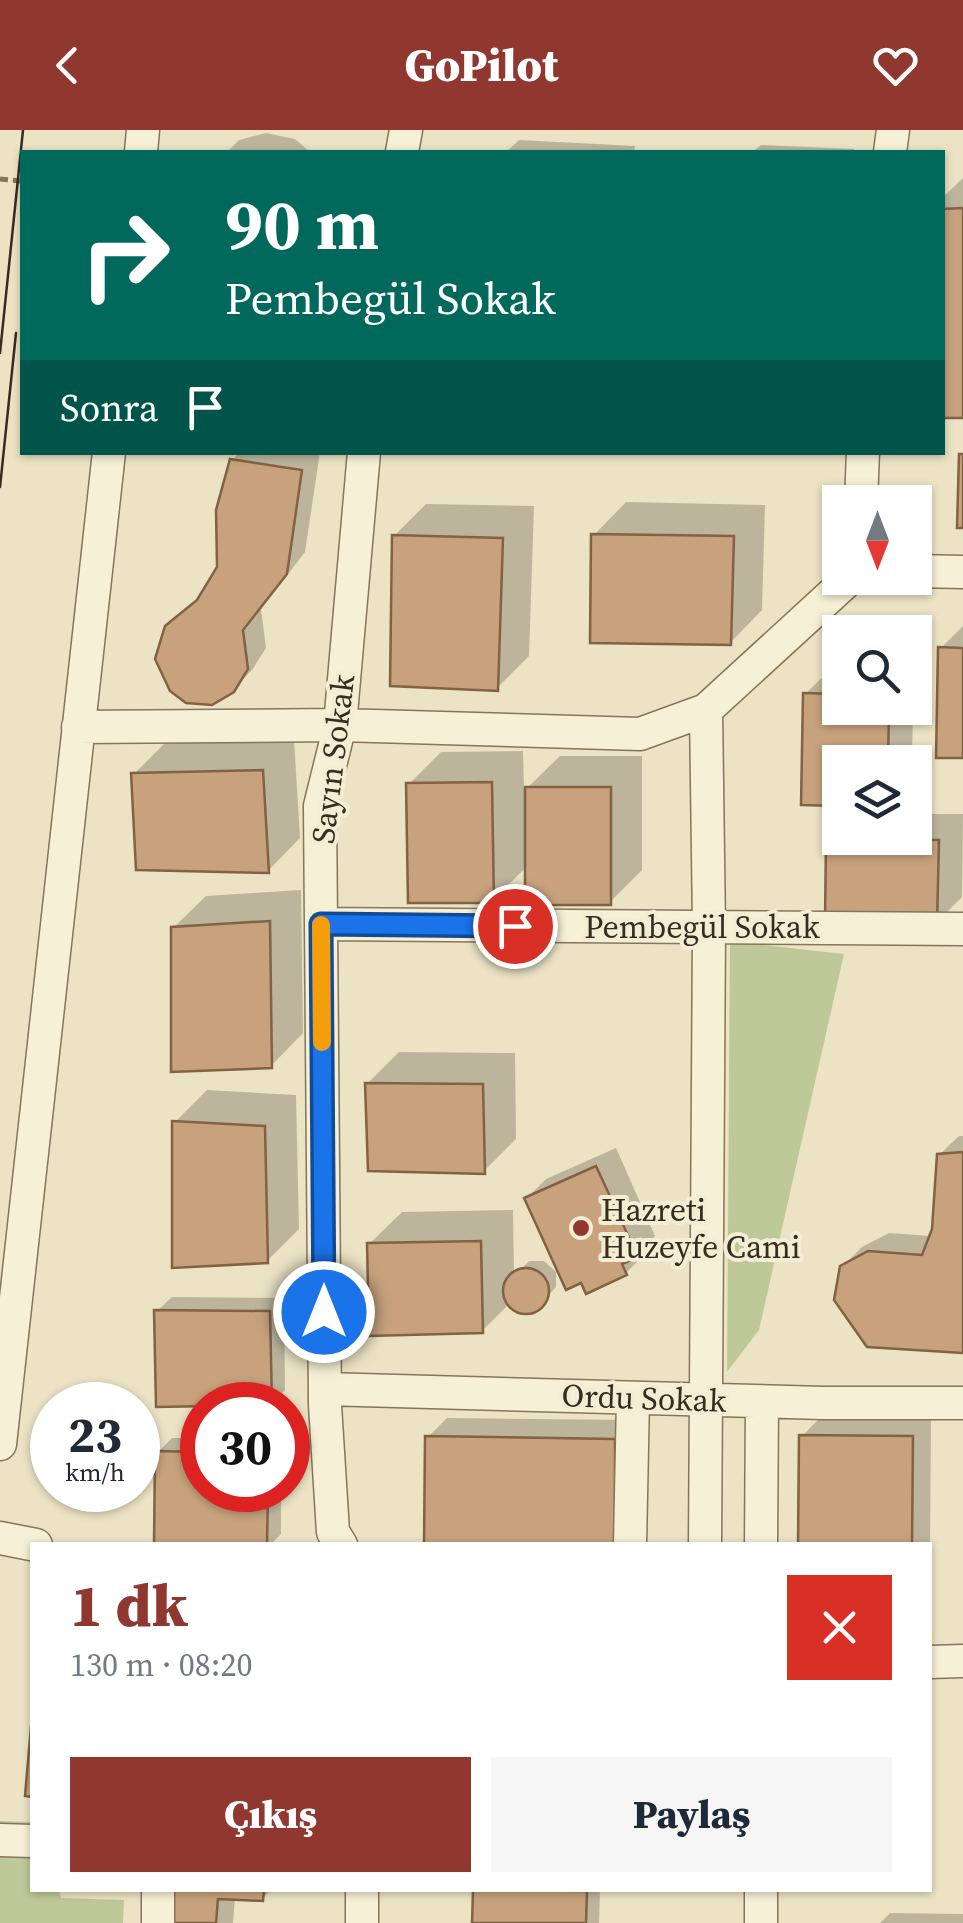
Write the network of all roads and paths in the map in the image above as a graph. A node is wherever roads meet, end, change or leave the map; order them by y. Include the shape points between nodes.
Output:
1 (109, 455) edge
2 (364, 455) edge
3 (863, 455) edge
4 (862, 485) edge
5 (932, 571) edge
6 (963, 572) edge
7 (831, 595) edge
8 (706, 710) junction
9 (340, 725) junction
10 (78, 726) junction
11 (321, 924) junction
12 (709, 927) junction
13 (963, 929) edge
14 (325, 1389) junction
15 (634, 1398) junction
16 (707, 1400) junction
17 (762, 1402) junction
18 (963, 1402) edge
19 (0, 1444) edge
20 (0, 1538) edge
21 (339, 1542) edge
22 (630, 1542) edge
23 (705, 1542) edge
24 (761, 1542) edge
25 (30, 1544) edge
26 (932, 1662) edge
27 (963, 1662) edge
28 (0, 1840) edge
29 (30, 1840) edge
30 (158, 1892) edge
31 (362, 1892) edge
32 (760, 1892) edge
33 (158, 1923) edge
34 (362, 1923) edge
35 (761, 1923) edge

1 - 10 street
2 - 9 street, Sayın Sokak
3 - 4 street
5 - 6 street
7 - 8 street
8 - 9 street via 640,734
8 - 12 street
9 - 10 street
9 - 11 street, Sayın Sokak via 320,806
10 - 19 street
11 - 12 street, Pembegül Sokak
11 - 14 street, Sayın Sokak
12 - 13 street, Pembegül Sokak
12 - 16 street
14 - 15 street, Ordu Sokak
14 - 21 street, Sayın Sokak via 333,1532
15 - 16 street, Ordu Sokak
15 - 22 street
16 - 17 street, Ordu Sokak
16 - 23 street
17 - 18 street, Ordu Sokak
17 - 24 street
20 - 25 street
26 - 27 street
28 - 29 street
30 - 33 street
31 - 34 street
32 - 35 street

